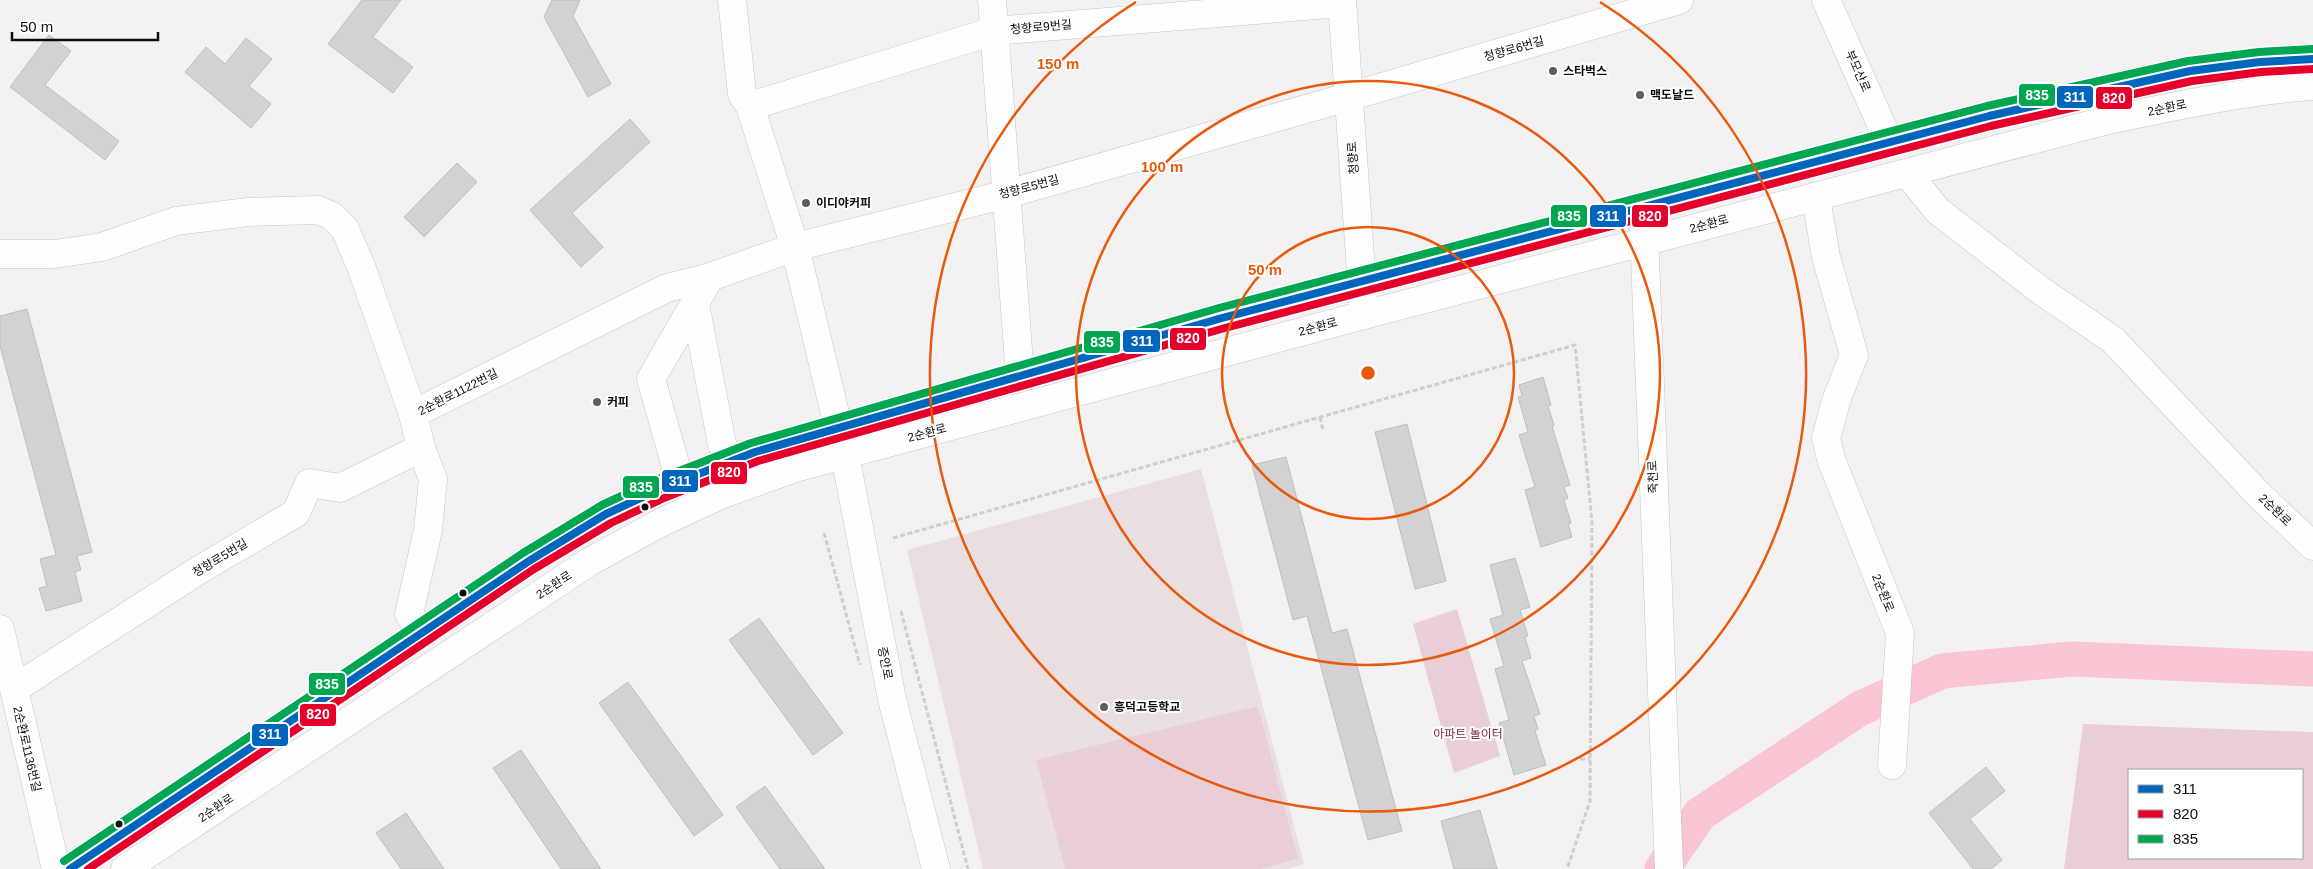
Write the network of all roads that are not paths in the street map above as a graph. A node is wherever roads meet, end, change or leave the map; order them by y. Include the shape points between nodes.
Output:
1 (732, 0) edge
2 (992, 0) edge
3 (1679, 0) edge
4 (1826, 0) edge
5 (1342, 2) edge
6 (994, 31) junction
7 (2313, 58) edge
8 (2313, 86) edge
9 (1348, 97) junction
10 (750, 106) junction
11 (1890, 142) junction
12 (1907, 173) junction
13 (1006, 194) junction
14 (1816, 198) junction
15 (1643, 207) junction
16 (1644, 242) junction
17 (795, 247) junction
18 (0, 254) edge
19 (710, 277) junction
20 (1361, 281) junction
21 (695, 304) junction
22 (1364, 315) junction
23 (1020, 376) junction
24 (413, 414) junction
25 (838, 428) junction
26 (421, 448) junction
27 (845, 455) junction
28 (731, 461) junction
29 (680, 481) junction
30 (2313, 546) edge
31 (0, 629) edge
32 (421, 633) junction
33 (14, 689) junction
34 (1892, 764) dead end
35 (56, 869) edge
36 (70, 869) edge
37 (125, 869) edge
38 (936, 869) edge
39 (1668, 869) edge

1 - 10 street, 증안로 via 742,94
2 - 6 street
3 - 9 street, 청향로6번길
4 - 11 street, 부모산로
5 - 6 street, 청향로9번길
5 - 9 street, 청향로
6 - 10 street, 청향로9번길
6 - 13 street
7 - 11 street via 2199,70 2121,85
8 - 12 street, 2순환로 via 2184,104 2108,120
9 - 13 street, 청향로5번길
9 - 20 street, 청향로
10 - 17 street, 증안로
11 - 15 street
12 - 14 street, 2순환로
12 - 30 street, 2순환로 via 1938,211 2040,290 2113,340 2258,494
13 - 17 street, 청향로5번길
13 - 23 street
14 - 16 street, 2순환로
14 - 34 street, 2순환로 via 1826,257 1854,355 1826,438 1831,459 1900,634
15 - 16 street, 죽천로
15 - 20 street
16 - 22 street, 2순환로
16 - 39 street, 죽천로
17 - 19 street, 청향로5번길
17 - 25 street, 증안로
18 - 24 street via 55,254 102,247 176,221 248,212 318,210 332,216 345,229
19 - 21 street
19 - 24 street, 2순환로1122번길 via 667,288
20 - 22 street, 청향로
20 - 23 street
21 - 28 street via 722,444
21 - 29 street via 651,379
22 - 27 street, 2순환로
23 - 25 street
24 - 26 street, 2순환로1122번길
25 - 27 street, 증안로
25 - 28 street
26 - 32 street, 2순환로1122번길 via 433,479 428,530 409,614
26 - 33 street, 청향로5번길 via 340,488 309,483 296,514 198,570
27 - 37 street, 2순환로 via 795,468 720,495 589,562
27 - 38 street, 증안로 via 892,699
28 - 29 street
29 - 32 street via 606,514
31 - 33 street, 2순환로1136번길
32 - 36 street
33 - 35 street, 2순환로1136번길

